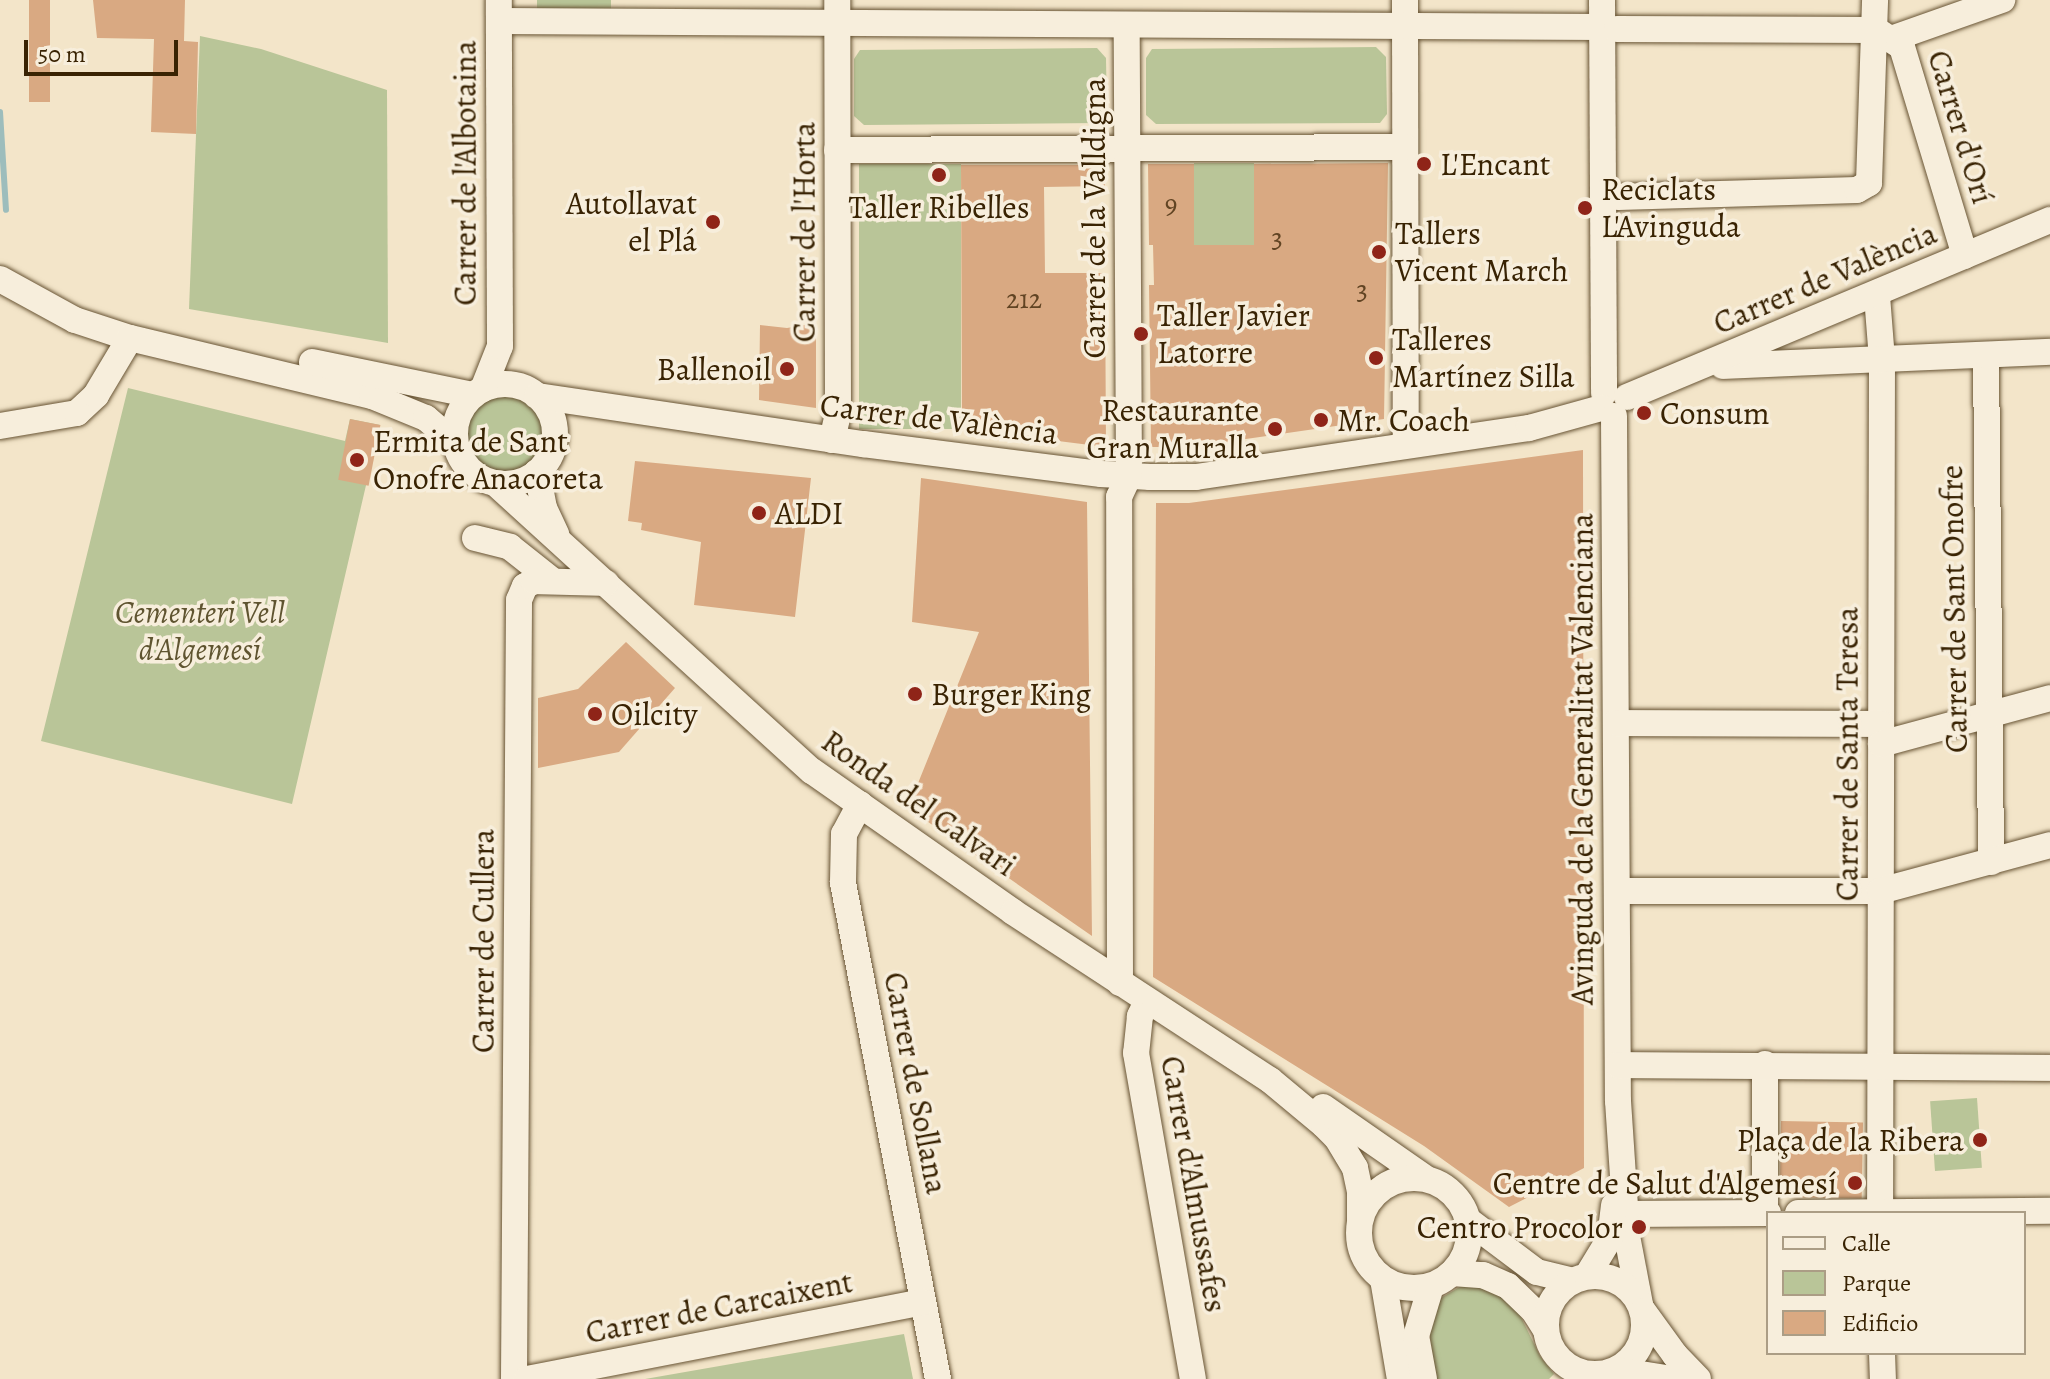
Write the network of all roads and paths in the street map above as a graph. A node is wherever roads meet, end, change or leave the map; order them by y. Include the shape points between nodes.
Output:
1 (1405, 0) edge
2 (1602, 0) edge
3 (1617, 0) edge
4 (1875, 0) edge
5 (2002, 0) edge
6 (499, 11) edge
7 (837, 12) edge
8 (1088, 13) edge
9 (1127, 26) junction
10 (1405, 28) junction
11 (1610, 28) junction
12 (1883, 34) junction
13 (1405, 147) junction
14 (1127, 149) junction
15 (837, 150) junction
16 (1618, 197) junction
17 (2050, 220) edge
18 (1965, 256) junction
19 (0, 279) edge
20 (1877, 296) junction
21 (130, 338) junction
22 (500, 346) junction
23 (184, 351) junction
24 (2050, 352) edge
25 (1986, 355) junction
26 (1882, 360) junction
27 (1704, 367) junction
28 (528, 391) junction
29 (478, 392) junction
30 (1613, 401) junction
31 (599, 406) junction
32 (0, 426) edge
33 (555, 433) junction
34 (832, 440) junction
35 (455, 443) junction
36 (1406, 444) junction
37 (537, 472) junction
38 (1129, 476) junction
39 (495, 483) junction
40 (517, 525) junction
41 (475, 538) dead end
42 (560, 541) junction
43 (546, 576) junction
44 (606, 583) junction
45 (2050, 698) edge
46 (1989, 713) junction
47 (1616, 723) junction
48 (1881, 734) junction
49 (860, 804) junction
50 (2050, 845) edge
51 (1991, 862) junction
52 (1617, 891) junction
53 (1880, 891) junction
54 (1120, 983) junction
55 (1147, 1001) junction
56 (1765, 1064) junction
57 (1618, 1065) junction
58 (1879, 1066) junction
59 (2050, 1068) edge
60 (1270, 1080) junction
61 (1618, 1101) junction
62 (1425, 1178) junction
63 (1880, 1211) edge
64 (2026, 1211) edge
65 (2050, 1211) edge
66 (1766, 1213) edge
67 (1625, 1214) junction
68 (1360, 1220) junction
69 (1469, 1221) junction
70 (1383, 1279) junction
71 (1579, 1279) junction
72 (1442, 1280) junction
73 (923, 1302) junction
74 (1641, 1307) junction
75 (1546, 1330) junction
76 (1882, 1355) edge
77 (1569, 1374) edge
78 (1613, 1374) edge
79 (1397, 1375) edge
80 (514, 1379) edge
81 (527, 1379) edge
82 (938, 1379) edge
83 (1193, 1379) edge
84 (1424, 1379) edge
85 (1672, 1379) edge
86 (1698, 1379) edge
87 (1883, 1379) edge

1 - 10 street
2 - 11 street, Avinguda de la Generalitat Valenciana
3 - 11 street, Avinguda de la Generalitat Valenciana
4 - 12 street
5 - 12 street
6 - 7 street
6 - 22 street, Carrer de l'Albotaina
7 - 8 street
7 - 15 street, Carrer de l'Horta
8 - 9 street
9 - 10 street
9 - 14 street, Carrer de la Valldigna
10 - 11 street
10 - 13 street
11 - 12 street
11 - 16 street, Avinguda de la Generalitat Valenciana
11 - 30 street, Avinguda de la Generalitat Valenciana
12 - 16 street via 1869,183 1857,190
12 - 18 street, Carrer d'Orí via 1902,47
13 - 14 street
13 - 36 street
14 - 15 street
14 - 38 street, Carrer de la Valldigna
15 - 34 street, Carrer de l'Horta via 838,415
16 - 30 street, Avinguda de la Generalitat Valenciana
17 - 18 street, Carrer de València
18 - 20 street, Carrer de València
19 - 21 street via 75,320
20 - 26 street, Carrer de Santa Teresa
20 - 27 street, Carrer de València
21 - 23 street
21 - 32 street via 96,395 77,413
22 - 28 street, Carrer de l'Albotaina
22 - 29 street, Carrer de l'Albotaina
23 - 29 street via 298,359
23 - 35 street via 372,396 426,418
24 - 25 street
25 - 26 street
25 - 46 street, Carrer de Sant Onofre
26 - 27 street
26 - 48 street, Carrer de Santa Teresa
27 - 30 street, Carrer de València
28 - 29 street via 497,384
28 - 31 street, Carrer de València
28 - 33 street via 552,416
29 - 35 street via 458,416
30 - 36 street, Carrer de València via 1529,428
30 - 47 street, Avinguda de la Generalitat Valenciana
31 - 33 street via 574,414
31 - 34 street, Carrer de València
33 - 37 street via 552,450
34 - 38 street, Carrer de València
35 - 39 street via 469,469
36 - 38 street, Carrer de València via 1196,477
37 - 39 street via 524,480
37 - 42 street via 544,508
38 - 54 street, Carrer de la Valldigna via 1119,497
39 - 40 street
40 - 41 street
40 - 42 street, Ronda del Calvari
40 - 43 street
42 - 44 street, Ronda del Calvari
43 - 44 street, Carrer de Cullera
43 - 80 street, Carrer de Cullera via 530,583 519,600
44 - 49 street, Ronda del Calvari via 775,741
45 - 46 street
46 - 48 street
46 - 51 street, Carrer de Sant Onofre
47 - 48 street
47 - 52 street, Avinguda de la Generalitat Valenciana
48 - 53 street, Carrer de Santa Teresa
49 - 54 street, Ronda del Calvari
49 - 73 street, Carrer de Sollana via 844,834 843,883
50 - 51 street
51 - 53 street
52 - 53 street
52 - 57 street, Avinguda de la Generalitat Valenciana
53 - 58 street, Carrer de Santa Teresa
54 - 55 street, Ronda del Calvari
55 - 60 street, Ronda del Calvari
55 - 83 street, Carrer d'Almussafes via 1136,1053
56 - 57 street
56 - 58 street
56 - 66 street
57 - 61 street, Avinguda de la Generalitat Valenciana
58 - 59 street
58 - 63 street, Carrer de Santa Teresa
60 - 62 street, Ronda del Calvari via 1297,1091
60 - 68 street, Ronda del Calvari via 1324,1125 1347,1152 1359,1185
61 - 67 street, Avinguda de la Generalitat Valenciana
61 - 71 street, Avinguda de la Generalitat Valenciana via 1613,1226 1605,1249
62 - 68 street via 1384,1186
62 - 69 street via 1453,1193
64 - 65 street
66 - 67 street
67 - 74 street, Avinguda de la Generalitat Valenciana
68 - 70 street via 1360,1247
69 - 71 street via 1537,1272
69 - 72 street via 1467,1250
70 - 72 street via 1415,1289
70 - 79 street
71 - 74 street via 1618,1281
71 - 75 street via 1555,1296
72 - 75 street via 1483,1275 1508,1286
72 - 84 street via 1424,1302 1416,1336
73 - 81 street, Carrer de Carcaixent
73 - 82 street, Carrer de Sollana
74 - 78 street via 1644,1328 1639,1348
74 - 86 street
75 - 77 street
76 - 87 street
77 - 78 street
78 - 85 street

